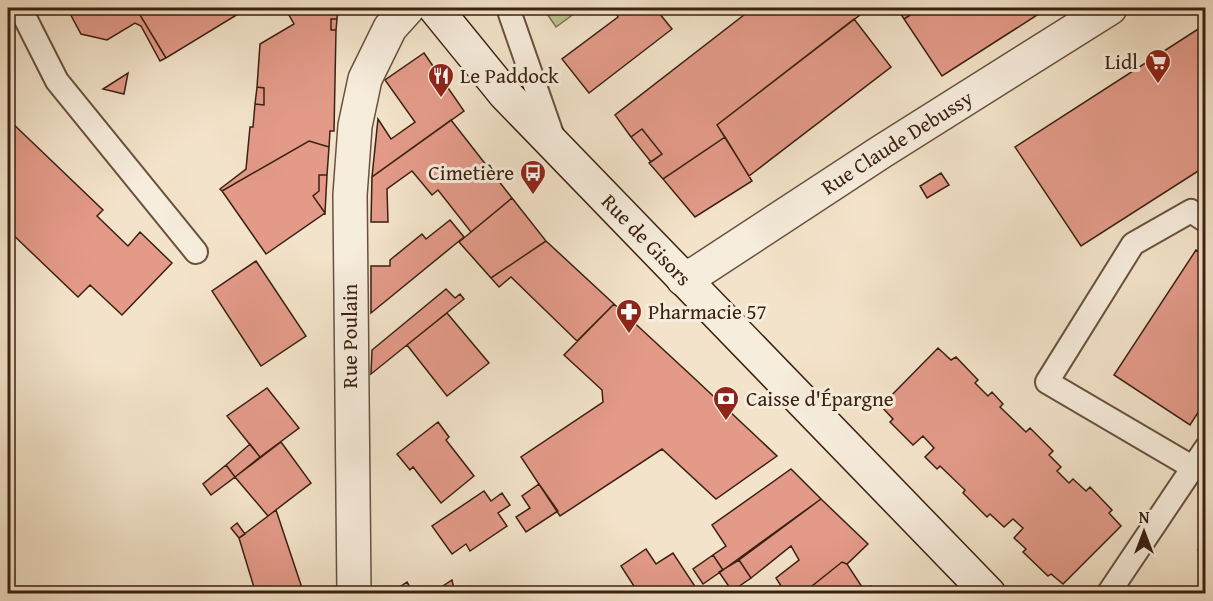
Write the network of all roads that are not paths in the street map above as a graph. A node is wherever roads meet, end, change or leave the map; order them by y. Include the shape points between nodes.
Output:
1 (20, 8) edge
2 (408, 8) edge
3 (435, 8) edge
4 (508, 8) edge
5 (1110, 8) edge
6 (556, 147) junction
7 (1206, 221) edge
8 (196, 252) dead end
9 (683, 279) junction
10 (1206, 448) edge
11 (1192, 467) junction
12 (354, 594) edge
13 (988, 594) edge
14 (1108, 594) edge

1 - 8 lane via 57,81
2 - 12 street, Rue Poulain via 390,28 365,79 355,126 350,195
3 - 6 street, Rue de Gisors via 505,94
4 - 6 lane
5 - 9 street, Rue Claude Debussy
6 - 9 street, Rue de Gisors
7 - 11 lane via 1191,211 1133,244 1047,382
9 - 13 street, Rue de Gisors
10 - 11 lane
11 - 14 lane

